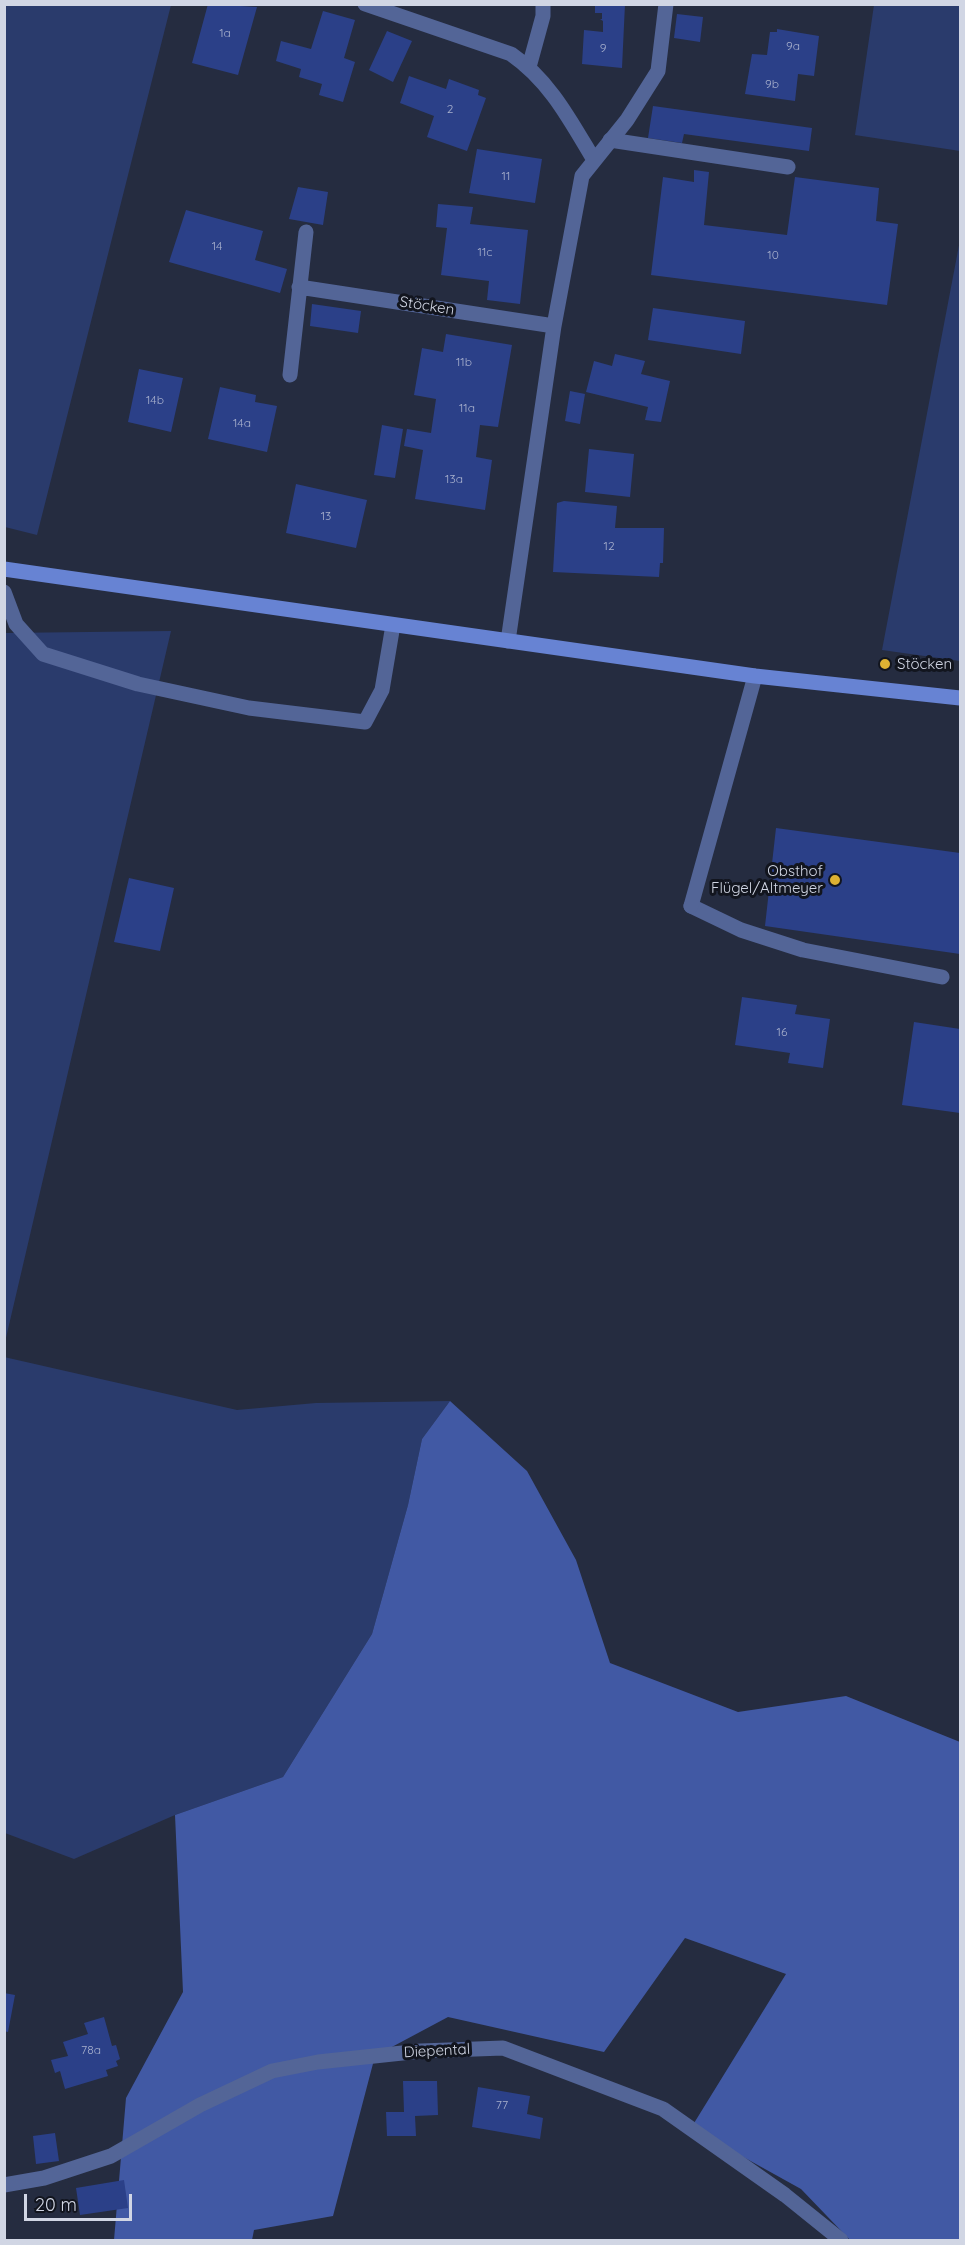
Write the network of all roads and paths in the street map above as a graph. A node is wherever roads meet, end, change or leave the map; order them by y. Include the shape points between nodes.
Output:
1 (365, 4) edge
2 (543, 4) edge
3 (666, 4) edge
4 (530, 67) junction
5 (610, 140) junction
6 (594, 160) junction
7 (788, 167) dead end
8 (306, 232) dead end
9 (299, 287) junction
10 (554, 326) junction
11 (290, 375) dead end
12 (4, 569) edge
13 (4, 592) edge
14 (393, 625) junction
15 (508, 641) junction
16 (755, 676) junction
17 (960, 698) edge
18 (942, 977) dead end
19 (4, 2185) edge
20 (841, 2241) edge

1 - 4 street via 511,54
2 - 4 street
3 - 5 street via 658,71
4 - 6 street via 560,102
5 - 6 street
5 - 7 street
6 - 10 street via 582,176
8 - 9 street
9 - 10 street, Stöcken
9 - 11 street
10 - 15 street
12 - 14 main road
13 - 14 street via 16,624 43,654 182,694 249,708 365,722 382,690
14 - 15 main road
15 - 16 main road
16 - 17 main road
16 - 18 street via 691,906 741,930 803,950
19 - 20 street, Diepental via 44,2178 111,2156 200,2105 272,2071 421,2050 503,2048 663,2109 785,2194

